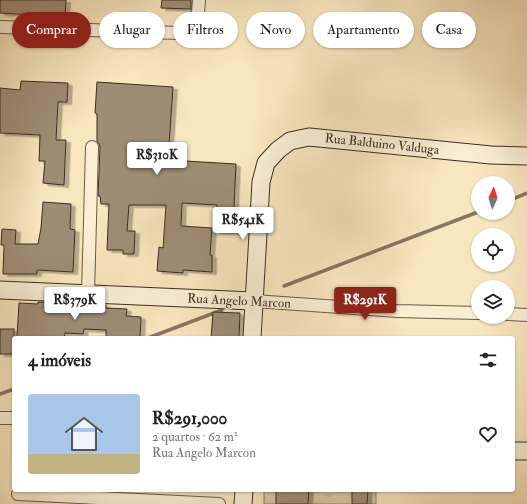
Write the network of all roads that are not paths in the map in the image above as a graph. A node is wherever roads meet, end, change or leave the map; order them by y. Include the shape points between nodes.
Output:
1 (199, 0) edge
2 (0, 27) edge
3 (92, 147) dead end
4 (527, 156) edge
5 (0, 290) edge
6 (88, 294) junction
7 (253, 301) junction
8 (471, 313) edge
9 (515, 314) edge
10 (527, 315) edge
11 (252, 336) edge
12 (0, 418) edge
13 (12, 418) edge
14 (515, 451) edge
15 (527, 451) edge
16 (244, 492) edge
17 (18, 494) dead end
18 (220, 504) edge
19 (243, 504) edge

1 - 2 street via 198,13 190,27 178,33
3 - 6 street
4 - 7 street, Rua Balduino Valduga via 491,156 309,137 290,142 266,162 261,182
5 - 6 street, Rua Angelo Marcon
6 - 7 street, Rua Angelo Marcon
7 - 8 street, Rua Angelo Marcon via 397,311
7 - 11 street, Rua Balduino Valduga
9 - 10 street
12 - 13 street
14 - 15 street
16 - 19 street
17 - 18 street

